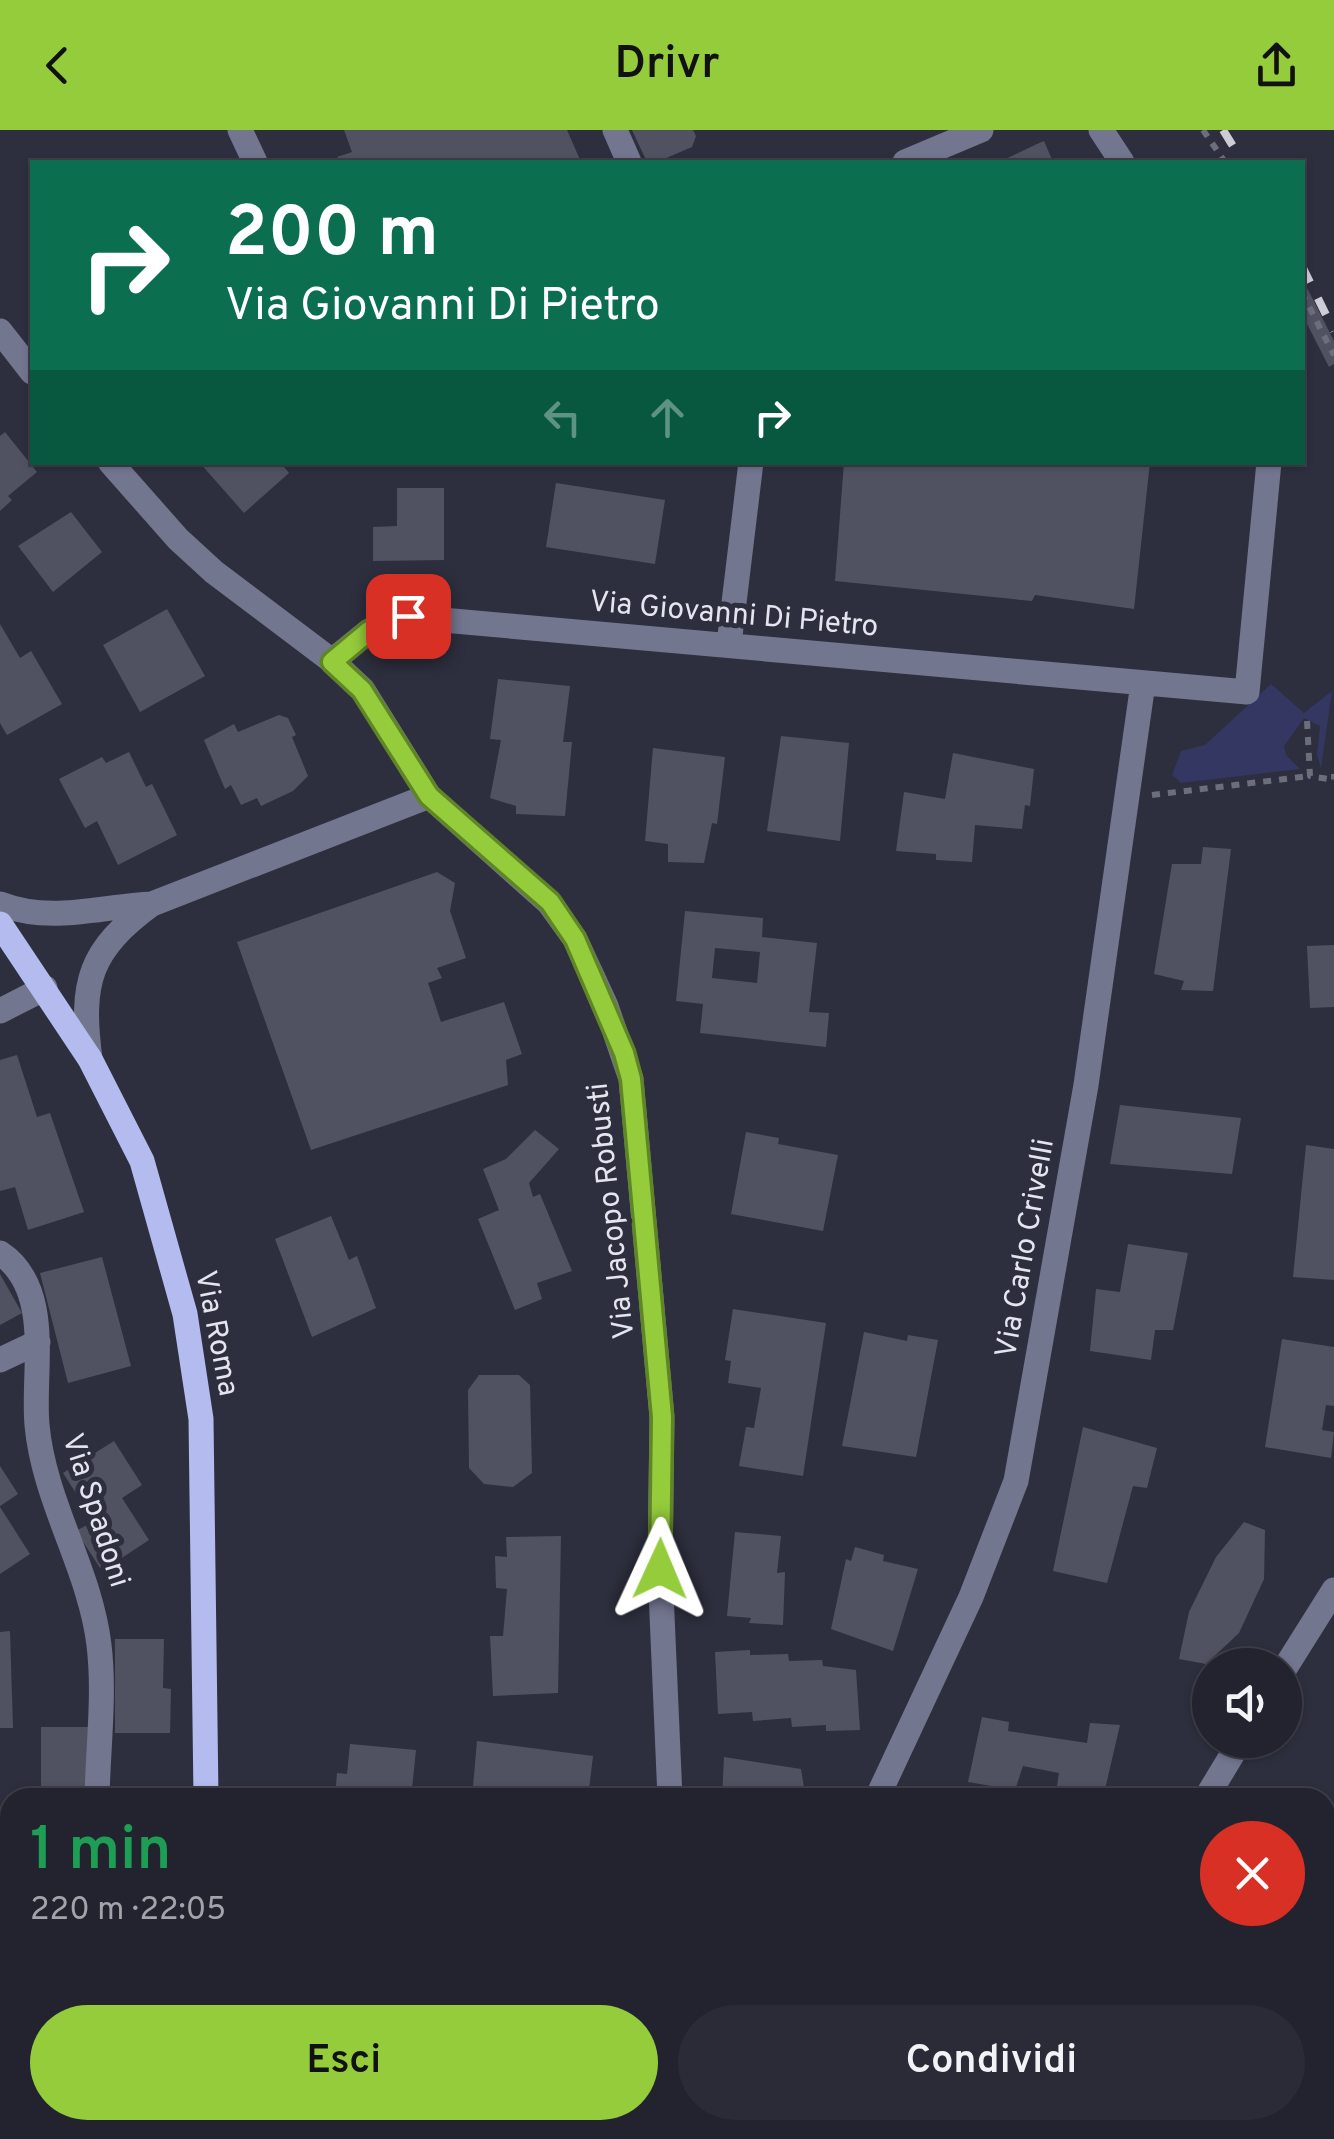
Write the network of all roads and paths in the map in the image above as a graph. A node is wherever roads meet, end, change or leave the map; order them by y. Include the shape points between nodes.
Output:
1 (240, 130) edge
2 (616, 130) edge
3 (981, 130) edge
4 (1101, 130) edge
5 (1203, 130) edge
6 (254, 160) edge
7 (628, 160) edge
8 (910, 160) edge
9 (1121, 160) edge
10 (1223, 160) edge
11 (1305, 299) edge
12 (0, 331) edge
13 (1334, 355) edge
14 (30, 369) edge
15 (113, 465) edge
16 (751, 465) edge
17 (1269, 465) edge
18 (729, 644) junction
19 (332, 662) junction
20 (1143, 683) junction
21 (1307, 721) dead end
22 (1310, 776) junction
23 (1334, 777) edge
24 (1154, 795) dead end
25 (429, 796) junction
26 (0, 904) edge
27 (152, 904) junction
28 (0, 924) edge
29 (45, 988) junction
30 (0, 1011) edge
31 (90, 1059) junction
32 (0, 1253) edge
33 (38, 1342) junction
34 (0, 1360) edge
35 (1334, 1590) edge
36 (1298, 1648) edge
37 (1230, 1758) edge
38 (97, 1788) edge
39 (206, 1788) edge
40 (670, 1788) edge
41 (882, 1788) edge
42 (1212, 1788) edge

1 - 6 street
2 - 7 street
3 - 8 street
4 - 9 street
5 - 10 path
11 - 13 path
12 - 14 street
15 - 19 street, Via Jacopo Robusti via 214,572
16 - 18 street
17 - 20 street, Via Giovanni Di Pietro via 1247,692
18 - 19 street, Via Giovanni Di Pietro via 408,616 369,631
18 - 20 street, Via Giovanni Di Pietro
19 - 25 street, Via Jacopo Robusti via 362,690
20 - 41 street, Via Carlo Crivelli via 1086,1085 1016,1482
21 - 22 path
22 - 23 path
22 - 24 path
25 - 27 street
25 - 40 street, Via Jacopo Robusti via 550,902 606,1006 631,1079 662,1417 660,1569
26 - 27 street via 69,914
27 - 31 street via 122,926 94,962 84,1016
28 - 29 main road, Via Roma
29 - 30 street
29 - 31 main road, Via Roma
31 - 39 main road, Via Roma via 142,1161 196,1364
32 - 33 street, Via Spadoni via 22,1277
33 - 34 street
33 - 38 street, Via Spadoni via 37,1428 56,1506 94,1604 100,1651
35 - 36 street
37 - 42 street

